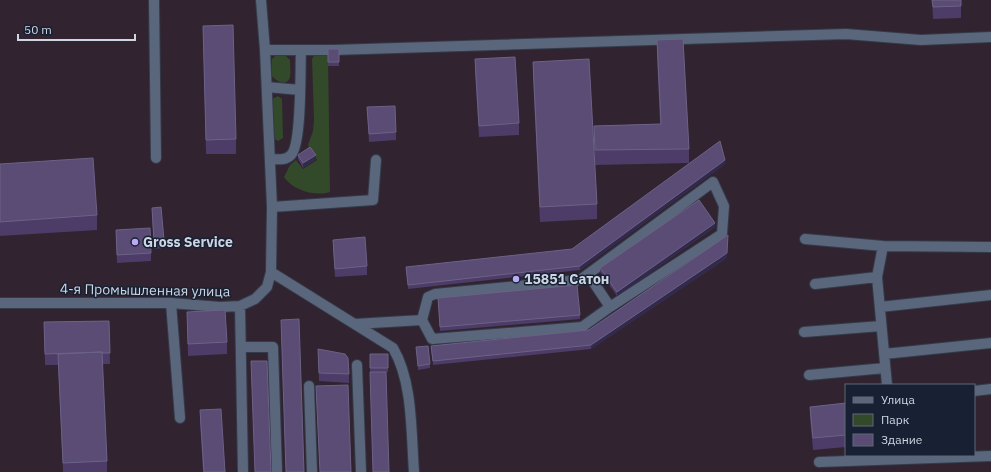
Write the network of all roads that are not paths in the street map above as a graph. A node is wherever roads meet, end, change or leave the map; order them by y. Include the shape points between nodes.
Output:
1 (154, 0) edge
2 (261, 0) edge
3 (991, 37) edge
4 (265, 50) junction
5 (301, 50) junction
6 (267, 88) junction
7 (300, 90) junction
8 (156, 158) dead end
9 (270, 159) junction
10 (376, 160) dead end
11 (272, 207) junction
12 (805, 239) dead end
13 (883, 246) junction
14 (991, 246) edge
15 (271, 272) junction
16 (588, 274) junction
17 (877, 277) junction
18 (814, 284) dead end
19 (991, 295) edge
20 (171, 302) junction
21 (0, 303) edge
22 (240, 306) junction
23 (610, 307) junction
24 (880, 307) junction
25 (422, 320) junction
26 (355, 324) junction
27 (882, 326) junction
28 (804, 332) dead end
29 (991, 343) edge
30 (241, 347) junction
31 (884, 354) junction
32 (357, 365) dead end
33 (885, 368) junction
34 (809, 375) dead end
35 (887, 384) edge
36 (309, 386) dead end
37 (991, 389) edge
38 (975, 391) edge
39 (180, 418) dead end
40 (991, 456) edge
41 (894, 457) edge
42 (820, 462) dead end
43 (243, 472) edge
44 (277, 472) edge
45 (312, 472) edge
46 (361, 472) edge
47 (414, 472) edge

1 - 8 street
2 - 4 street, 4-я Промышленная улица
3 - 5 street via 921,40 846,34
4 - 5 street
4 - 6 street, 4-я Промышленная улица
5 - 7 street
6 - 7 street
6 - 9 street, 4-я Промышленная улица
7 - 9 street via 298,139 292,154 285,159
9 - 11 street, 4-я Промышленная улица
10 - 11 street via 373,200
11 - 15 street, 4-я Промышленная улица
12 - 13 street
13 - 14 street
13 - 17 street
15 - 22 street, 4-я Промышленная улица via 267,287 255,299
15 - 26 street
16 - 23 street
16 - 23 street via 714,182 724,206 722,234
16 - 25 street via 580,280 435,294 428,297
17 - 18 street
17 - 24 street
19 - 24 street
20 - 21 street, 4-я Промышленная улица
20 - 22 street, 4-я Промышленная улица
20 - 39 street
22 - 30 street
23 - 25 street via 582,327 432,339
24 - 27 street
25 - 26 street
26 - 47 street via 393,348 401,362 406,380
27 - 28 street
27 - 31 street
29 - 31 street
30 - 43 street
30 - 44 street via 273,347
31 - 33 street
32 - 46 street
33 - 34 street
33 - 35 street
36 - 45 street
37 - 38 street
40 - 41 street
41 - 42 street

